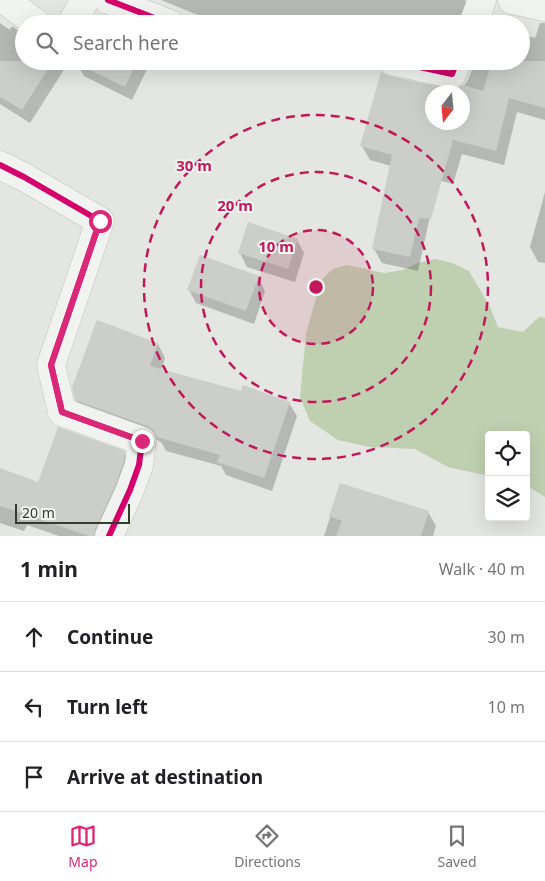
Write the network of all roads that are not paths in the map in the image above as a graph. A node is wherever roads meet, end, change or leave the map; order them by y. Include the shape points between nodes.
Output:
1 (5, 0) edge
2 (84, 0) edge
3 (108, 0) edge
4 (482, 0) edge
5 (512, 0) edge
6 (545, 7) edge
7 (26, 15) edge
8 (76, 15) edge
9 (147, 15) edge
10 (476, 15) edge
11 (434, 70) edge
12 (454, 70) edge
13 (0, 165) edge
14 (109, 536) edge

1 - 7 street
2 - 8 street
3 - 9 street
4 - 10 street
5 - 6 street
11 - 12 street via 452,74
13 - 14 street via 100,221 51,365 62,412 142,441 140,465

